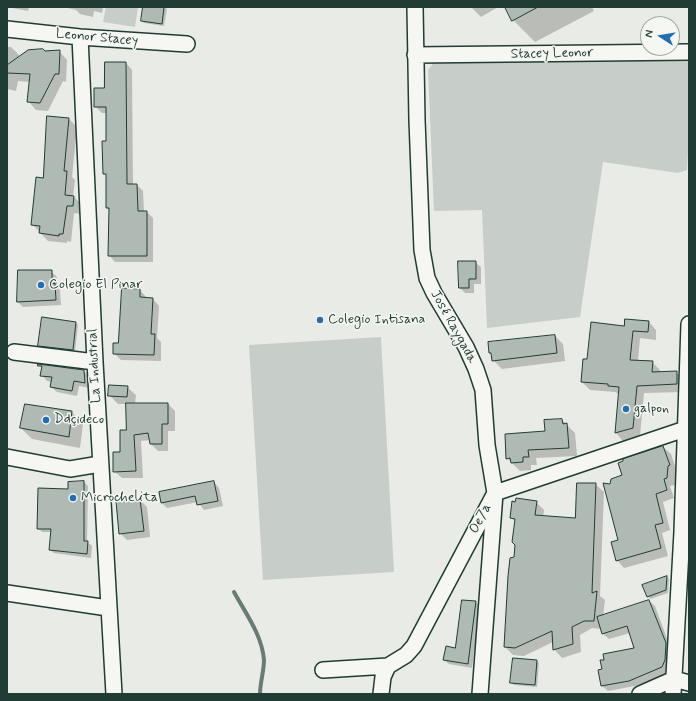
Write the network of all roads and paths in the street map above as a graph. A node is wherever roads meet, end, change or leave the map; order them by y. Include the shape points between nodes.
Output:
1 (415, 7) edge
2 (7, 29) edge
3 (80, 37) junction
4 (187, 44) dead end
5 (689, 52) edge
6 (415, 55) junction
7 (689, 324) edge
8 (14, 352) dead end
9 (95, 362) junction
10 (685, 429) junction
11 (7, 457) edge
12 (100, 464) junction
13 (495, 493) junction
14 (685, 533) edge
15 (7, 594) edge
16 (108, 608) junction
17 (388, 666) junction
18 (323, 670) dead end
19 (674, 679) junction
20 (689, 683) edge
21 (114, 694) edge
22 (381, 694) edge
23 (480, 694) edge
24 (640, 694) edge
25 (673, 694) edge

1 - 6 street, José Raygada
2 - 3 street, Leonor Stacey
3 - 4 street, Leonor Stacey
3 - 9 street, La Industrial
5 - 6 street, Stacey Leonor
6 - 13 street, José Raygada via 423,257 427,278 466,347 483,390 487,445
7 - 10 street
8 - 9 street
9 - 12 street, La Industrial
10 - 13 street, Oe7a
10 - 14 street
11 - 12 street via 73,469
12 - 16 street, La Industrial
13 - 17 street, Oe7a via 414,646
13 - 23 street, José Raygada
14 - 19 street
15 - 16 street
16 - 21 street, La Industrial
17 - 18 street
17 - 22 street via 383,677
19 - 20 street
19 - 24 street
19 - 25 street

